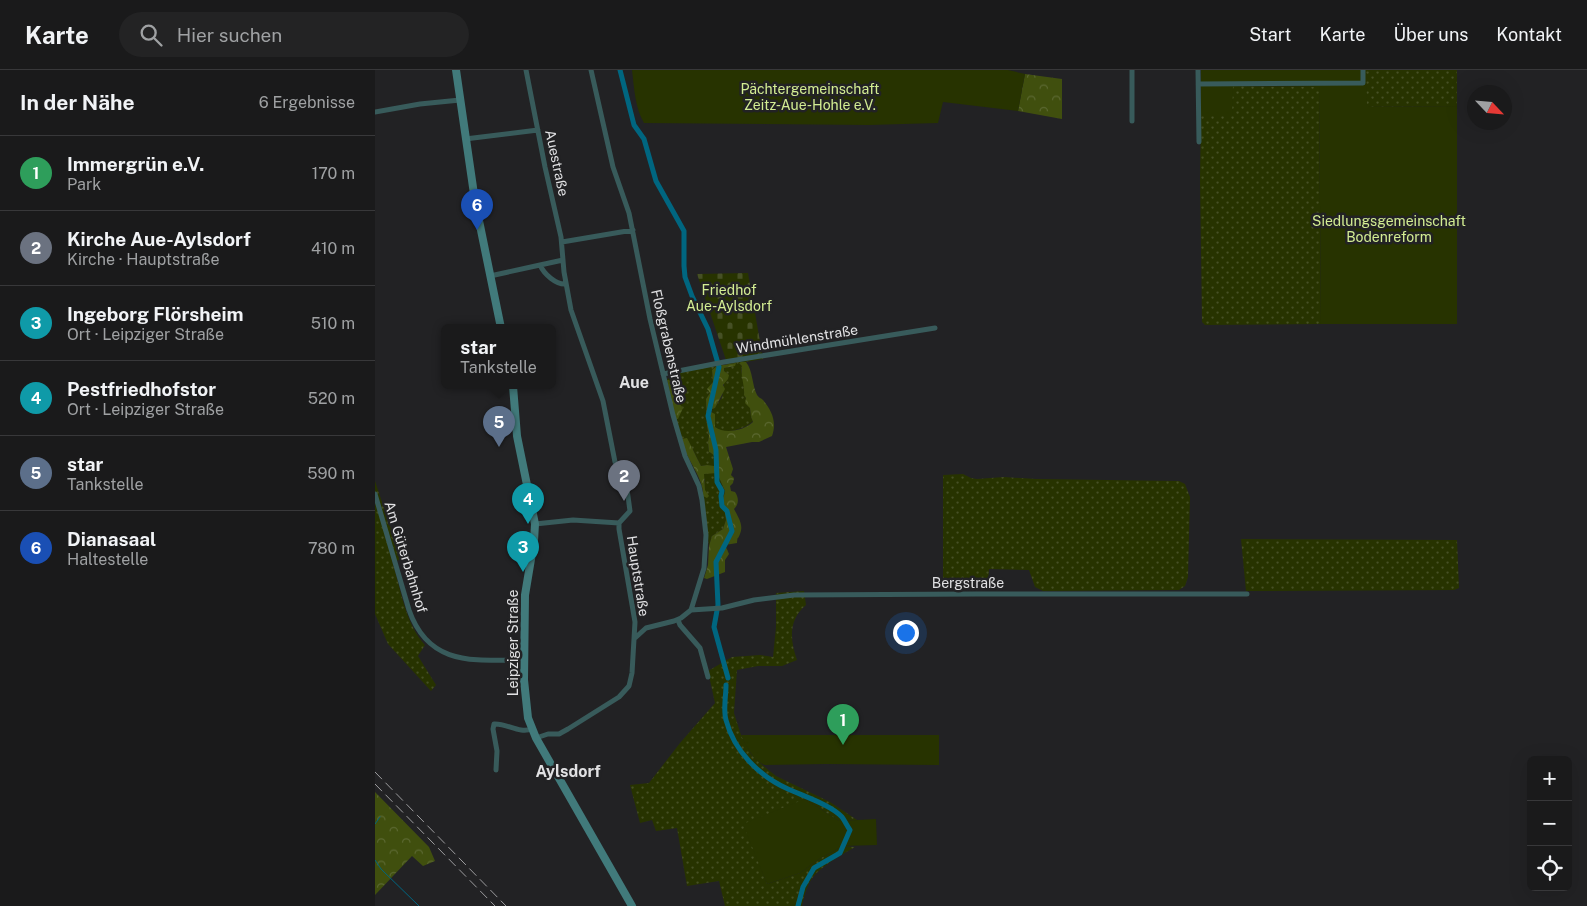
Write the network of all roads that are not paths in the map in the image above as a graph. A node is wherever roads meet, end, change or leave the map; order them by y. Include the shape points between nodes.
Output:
1 (456, 70) edge
2 (527, 70) edge
3 (591, 70) edge
4 (1132, 70) edge
5 (1198, 70) edge
6 (1363, 70) edge
7 (1198, 84) junction
8 (460, 100) junction
9 (375, 112) edge
10 (1132, 120) dead end
11 (538, 130) junction
12 (465, 139) junction
13 (1199, 142) dead end
14 (633, 230) junction
15 (562, 242) junction
16 (563, 260) junction
17 (540, 265) junction
18 (490, 276) junction
19 (566, 284) junction
20 (500, 324) edge
21 (935, 328) dead end
22 (663, 374) junction
23 (513, 389) edge
24 (375, 494) edge
25 (619, 523) junction
26 (535, 524) junction
27 (1247, 594) dead end
28 (691, 610) junction
29 (678, 620) junction
30 (635, 622) junction
31 (645, 628) junction
32 (635, 638) junction
33 (524, 660) junction
34 (708, 677) dead end
35 (532, 730) junction
36 (536, 738) junction
37 (496, 770) dead end
38 (632, 906) edge

1 - 8 street
2 - 11 street, Auestraße
3 - 14 street, Floßgrabenstraße via 613,167
4 - 10 street
5 - 7 street
6 - 7 street via 1363,84
7 - 13 street
8 - 9 street
8 - 12 street
11 - 12 street
11 - 15 street, Auestraße
12 - 18 street
14 - 15 street
14 - 22 street, Floßgrabenstraße
15 - 16 street, Auestraße
16 - 17 street
16 - 19 street, Hauptstraße
17 - 18 street
17 - 19 street via 557,282
18 - 20 street
19 - 25 street, Hauptstraße via 572,314 604,404 614,458 627,489 629,514
21 - 22 street, Windmühlenstraße
22 - 28 street, Floßgrabenstraße via 685,456 697,479 703,507 705,561
23 - 26 street, Leipziger Straße via 517,436
24 - 33 street, Am Güterbahnhof via 411,617 427,641 443,653 458,658
25 - 26 street via 573,520
25 - 30 street, Hauptstraße
26 - 33 street, Leipziger Straße via 525,595
27 - 28 street, Bergstraße via 794,595
28 - 29 street
29 - 31 street
29 - 34 street via 700,648
30 - 31 street
30 - 32 street, Hauptstraße
31 - 32 street
32 - 36 street, Hauptstraße via 631,678 624,693 559,734
33 - 35 street, Leipziger Straße via 525,694
35 - 36 street, Leipziger Straße
35 - 37 street via 494,724
36 - 38 street, Leipziger Straße

